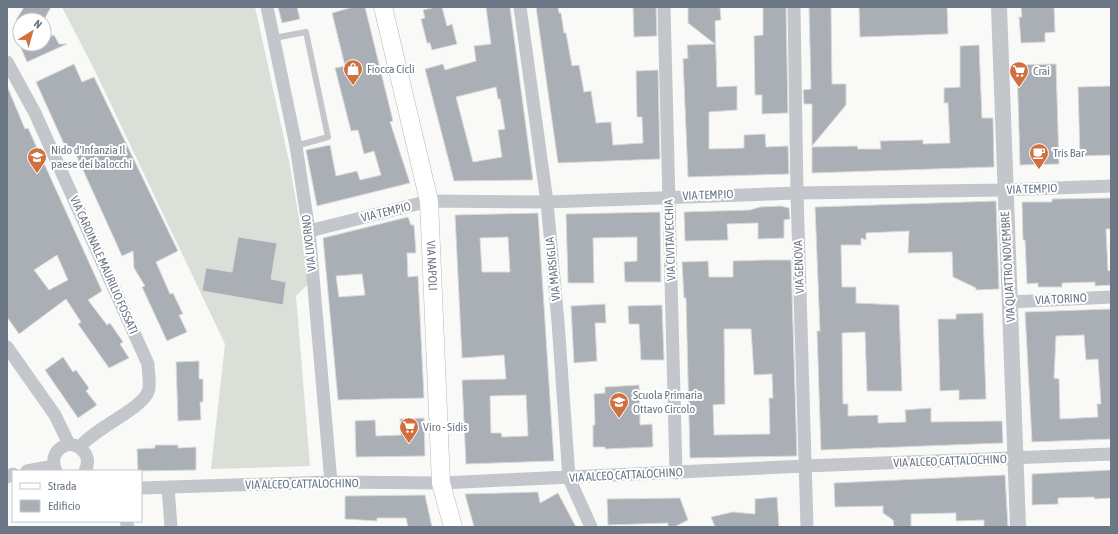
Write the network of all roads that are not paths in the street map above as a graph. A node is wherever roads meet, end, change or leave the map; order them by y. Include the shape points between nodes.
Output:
1 (268, 7) edge
2 (383, 7) edge
3 (520, 7) edge
4 (664, 7) edge
5 (794, 7) edge
6 (999, 7) edge
7 (274, 38) junction
8 (7, 62) edge
9 (296, 146) junction
10 (1111, 186) edge
11 (1004, 190) junction
12 (797, 193) junction
13 (668, 197) junction
14 (429, 201) junction
15 (547, 202) junction
16 (309, 231) junction
17 (1111, 297) edge
18 (1011, 302) junction
19 (7, 347) edge
20 (74, 446) junction
21 (1111, 454) edge
22 (1016, 459) junction
23 (805, 466) junction
24 (55, 469) edge
25 (41, 470) edge
26 (87, 470) edge
27 (676, 473) junction
28 (569, 478) junction
29 (331, 482) junction
30 (441, 483) junction
31 (142, 488) edge
32 (168, 488) junction
33 (171, 527) edge
34 (453, 527) edge
35 (591, 527) edge
36 (807, 527) edge
37 (1018, 527) edge

1 - 7 street, VIA LIVORNO
2 - 14 main road, VIA NAPOLI
3 - 15 street, VIA MARSIGLIA
4 - 13 street, VIA CIVITAVECCHIA
5 - 12 street, VIA GENOVA
6 - 11 street, VIA QUATTRO NOVEMBRE
7 - 9 street, VIA LIVORNO
7 - 9 lane via 306,32 328,137
8 - 20 street, VIA CARDINALE MAURILIO FOSSATI via 35,113 148,364 148,392 138,404
9 - 16 street, VIA LIVORNO
10 - 11 street, VIA TEMPIO
11 - 12 street, VIA TEMPIO
11 - 18 street, VIA QUATTRO NOVEMBRE
12 - 13 street, VIA TEMPIO
12 - 23 street, VIA GENOVA
13 - 15 street, VIA TEMPIO
13 - 27 street, VIA CIVITAVECCHIA
14 - 15 street, VIA TEMPIO
14 - 16 street, VIA TEMPIO
14 - 30 main road, VIA NAPOLI
15 - 28 street, VIA MARSIGLIA
16 - 29 street, VIA LIVORNO
17 - 18 street, VIA TORINO
18 - 22 street, VIA QUATTRO NOVEMBRE
19 - 20 street via 55,414
20 - 24 street, VIA CARDINALE MAURILIO FOSSATI via 63,446 55,454
20 - 26 street via 87,457
21 - 22 street, VIA ALCEO CATTALOCHINO
22 - 23 street, VIA ALCEO CATTALOCHINO
22 - 37 street, VIA QUATTRO NOVEMBRE
23 - 27 street, VIA ALCEO CATTALOCHINO
23 - 36 street, VIA GENOVA
24 - 25 street
27 - 28 street, VIA ALCEO CATTALOCHINO
28 - 30 street, VIA ALCEO CATTALOCHINO
28 - 35 street, VIA MARSIGLIA
29 - 30 street, VIA ALCEO CATTALOCHINO
29 - 32 street, VIA ALCEO CATTALOCHINO
30 - 34 main road, VIA NAPOLI
31 - 32 street, VIA ALCEO CATTALOCHINO
32 - 33 street

